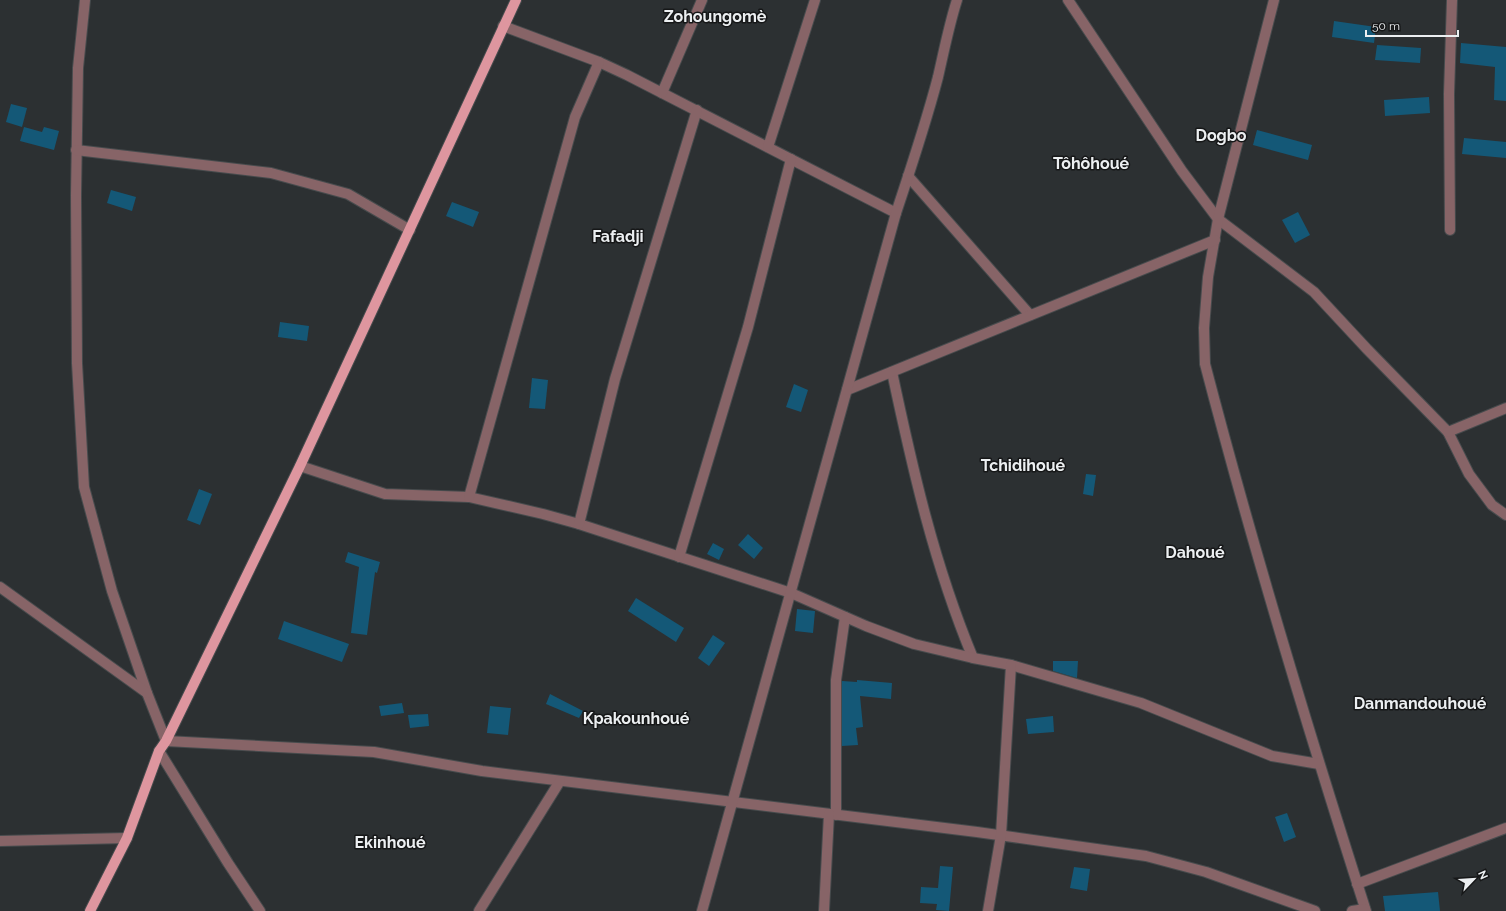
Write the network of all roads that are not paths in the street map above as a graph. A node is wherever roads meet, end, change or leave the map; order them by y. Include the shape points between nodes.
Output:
1 (85, 0) edge
2 (516, 0) edge
3 (702, 0) edge
4 (815, 0) edge
5 (957, 0) edge
6 (1068, 0) edge
7 (1274, 0) edge
8 (1452, 0) edge
9 (503, 26) junction
10 (599, 62) junction
11 (662, 93) junction
12 (697, 110) junction
13 (768, 147) junction
14 (76, 150) junction
15 (791, 159) junction
16 (908, 176) junction
17 (896, 213) junction
18 (1218, 219) junction
19 (410, 230) junction
20 (1450, 230) dead end
21 (1215, 240) junction
22 (1030, 316) junction
23 (892, 372) junction
24 (847, 390) junction
25 (1506, 408) edge
26 (1448, 432) junction
27 (300, 466) junction
28 (469, 497) junction
29 (1506, 515) edge
30 (579, 524) junction
31 (679, 557) junction
32 (0, 587) edge
33 (791, 594) junction
34 (845, 617) junction
35 (973, 658) junction
36 (1010, 665) junction
37 (146, 693) junction
38 (166, 741) junction
39 (159, 750) junction
40 (1319, 764) junction
41 (560, 781) junction
42 (732, 801) junction
43 (832, 815) junction
44 (1506, 828) edge
45 (1001, 835) junction
46 (127, 838) junction
47 (0, 842) edge
48 (1357, 884) junction
49 (1365, 910) edge
50 (90, 911) edge
51 (260, 911) edge
52 (479, 911) edge
53 (702, 911) edge
54 (824, 911) edge
55 (988, 911) edge
56 (1315, 911) edge
57 (1352, 911) edge

1 - 14 street via 78,68
2 - 9 main road
3 - 11 street
4 - 13 street
5 - 16 street via 949,24 938,77
6 - 18 street via 1182,171
7 - 18 street
8 - 20 street via 1449,94
9 - 10 street
9 - 19 main road
10 - 11 street
10 - 28 street via 575,117
11 - 12 street
12 - 13 street
12 - 30 street via 615,379
13 - 15 street
14 - 19 street via 271,173 348,194
14 - 37 street via 77,363 84,488 112,591
15 - 17 street
15 - 31 street via 748,326
16 - 17 street
16 - 22 street
17 - 24 street
18 - 21 street
18 - 26 street via 1314,292
19 - 27 main road
21 - 22 street
21 - 40 street via 1208,277 1204,328 1205,364 1263,578
22 - 23 street
23 - 24 street
23 - 35 street via 915,481 930,537
24 - 33 street
25 - 26 street
26 - 29 street via 1469,474 1492,505
27 - 28 street via 385,494
27 - 38 main road
28 - 30 street
30 - 31 street
31 - 33 street
32 - 37 street
33 - 34 street
33 - 42 street
34 - 35 street via 914,644
34 - 43 street via 836,680
35 - 36 street
36 - 40 street via 1141,703 1272,756
36 - 45 street
37 - 38 street
38 - 39 main road
38 - 41 street via 374,752 482,771
39 - 46 main road
39 - 51 street
40 - 48 street
41 - 42 street
41 - 52 street
42 - 43 street
42 - 53 street
43 - 45 street
43 - 54 street
44 - 48 street
45 - 55 street
45 - 56 street via 1146,856 1206,872
46 - 47 street
46 - 50 main road
48 - 49 street
49 - 57 street

